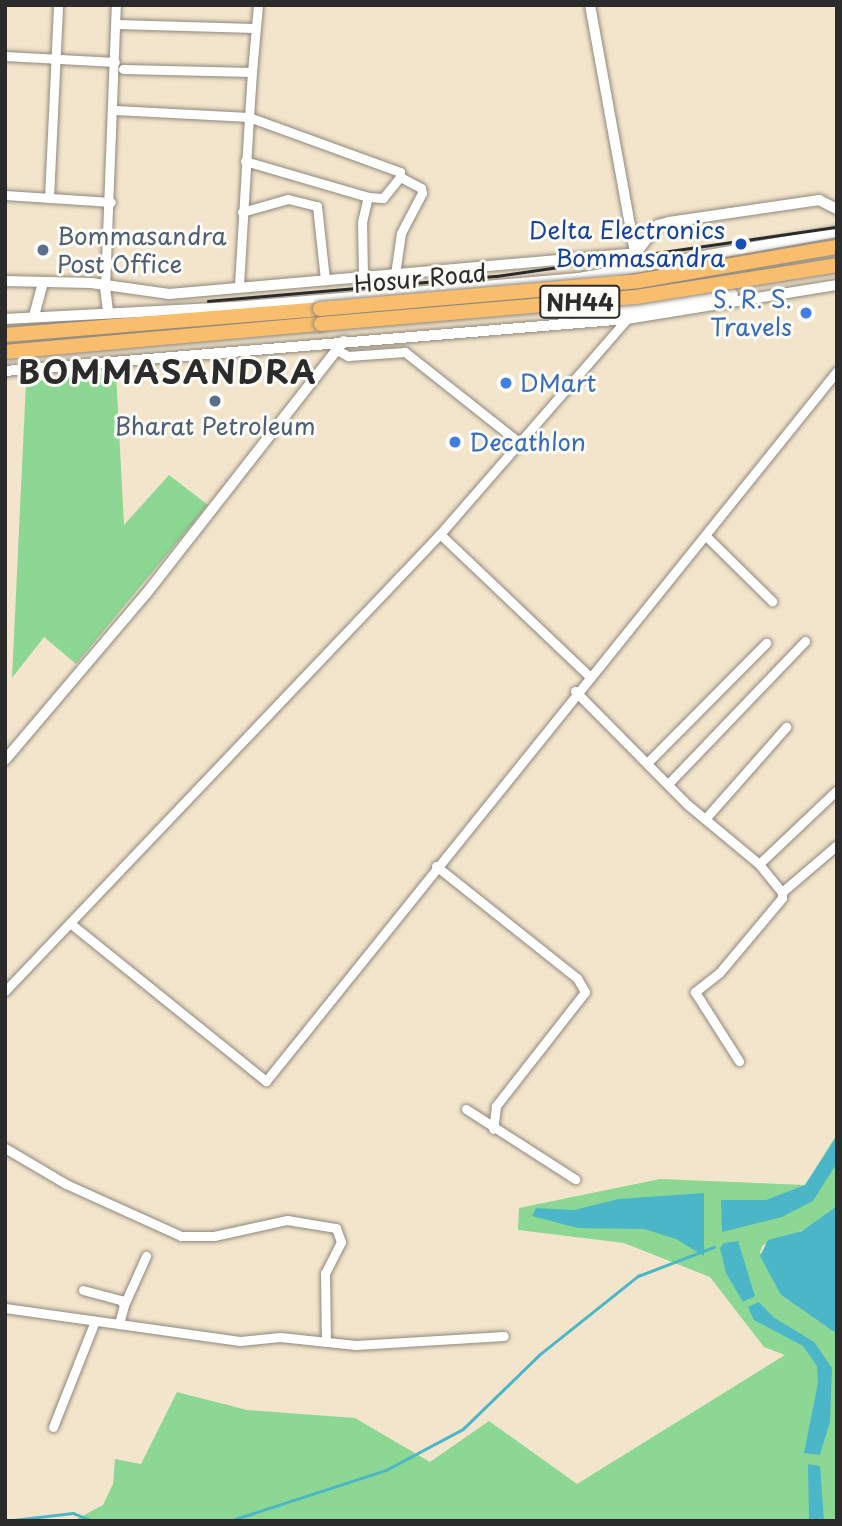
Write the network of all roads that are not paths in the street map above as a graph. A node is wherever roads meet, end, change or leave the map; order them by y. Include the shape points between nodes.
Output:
1 (58, 5) edge
2 (117, 5) edge
3 (258, 5) edge
4 (590, 5) edge
5 (116, 24) junction
6 (255, 28) junction
7 (5, 56) edge
8 (58, 58) junction
9 (115, 62) junction
10 (123, 69) dead end
11 (252, 72) junction
12 (115, 110) junction
13 (249, 117) junction
14 (245, 161) junction
15 (400, 177) junction
16 (5, 195) edge
17 (368, 197) junction
18 (49, 198) junction
19 (111, 202) junction
20 (837, 209) edge
21 (242, 212) junction
22 (837, 232) edge
23 (837, 247) edge
24 (636, 253) junction
25 (837, 265) edge
26 (636, 269) junction
27 (395, 274) junction
28 (363, 276) junction
29 (579, 278) junction
30 (325, 280) junction
31 (5, 281) edge
32 (43, 282) junction
33 (837, 285) edge
34 (105, 287) junction
35 (239, 287) junction
36 (169, 294) junction
37 (169, 310) junction
38 (108, 313) junction
39 (580, 313) junction
40 (627, 314) junction
41 (34, 316) junction
42 (5, 319) edge
43 (561, 324) junction
44 (5, 335) edge
45 (340, 345) junction
46 (5, 352) edge
47 (5, 371) edge
48 (837, 372) edge
49 (520, 443) junction
50 (440, 534) junction
51 (706, 536) junction
52 (772, 601) dead end
53 (805, 641) dead end
54 (766, 643) dead end
55 (588, 675) junction
56 (575, 691) junction
57 (786, 727) dead end
58 (5, 760) edge
59 (648, 762) junction
60 (668, 784) junction
61 (836, 791) edge
62 (705, 819) junction
63 (837, 845) edge
64 (759, 864) junction
65 (436, 866) junction
66 (782, 892) junction
67 (70, 923) junction
68 (5, 991) edge
69 (739, 1061) dead end
70 (466, 1109) dead end
71 (493, 1129) junction
72 (5, 1148) edge
73 (575, 1179) dead end
74 (146, 1256) dead end
75 (83, 1290) dead end
76 (124, 1305) junction
77 (5, 1308) edge
78 (95, 1321) junction
79 (119, 1325) junction
80 (504, 1336) dead end
81 (326, 1342) junction
82 (53, 1427) dead end

1 - 8 street
2 - 5 street
3 - 6 street
4 - 24 street
5 - 6 street
5 - 9 street
6 - 11 street
7 - 8 street
8 - 9 street
8 - 18 street
9 - 12 street
10 - 11 street
11 - 13 street
12 - 13 street
12 - 19 street
13 - 14 street
13 - 15 street via 400,172
14 - 17 street
14 - 21 street
15 - 17 street via 383,198
15 - 27 street via 422,188 422,193 401,233
16 - 18 street
17 - 28 street via 362,222
18 - 19 street
19 - 34 street
20 - 24 street via 819,200 669,222 658,225
21 - 30 street via 288,200 317,206
21 - 35 street
22 - 26 street
23 - 44 highway, Hosur Road / NH44, bridge via 638,281
24 - 26 street
24 - 27 street
25 - 46 highway, Hosur Road / NH44, bridge via 636,297
26 - 29 street
26 - 40 street
27 - 28 street
28 - 30 street
29 - 37 street
29 - 39 street
30 - 35 street
31 - 32 street
32 - 34 street
32 - 41 street
33 - 40 street
34 - 36 street
34 - 38 street
35 - 36 street
36 - 37 street
37 - 38 street
38 - 41 street
39 - 40 street
39 - 43 street via 570,313
40 - 43 street
40 - 49 street
41 - 42 street
43 - 45 street
45 - 47 street
45 - 49 street via 348,356 405,352
45 - 58 street via 146,594
48 - 51 street
49 - 50 street
50 - 55 street
50 - 67 street
51 - 52 street
51 - 55 street
53 - 60 street
54 - 59 street
55 - 56 street
56 - 59 street
56 - 65 street
57 - 62 street
59 - 60 street
60 - 62 street
61 - 64 street
62 - 64 street
63 - 66 street
64 - 66 street
65 - 67 street via 266,1081
65 - 71 street via 577,978 585,992 496,1106
66 - 69 street via 782,898 719,973 695,992
67 - 68 street
70 - 71 street
71 - 73 street
72 - 81 street via 66,1184 181,1236 214,1236 287,1220 335,1228 341,1241 326,1273
74 - 76 street
75 - 76 street
76 - 79 street
77 - 78 street
78 - 79 street
78 - 82 street
79 - 81 street via 240,1340
80 - 81 street via 356,1345

